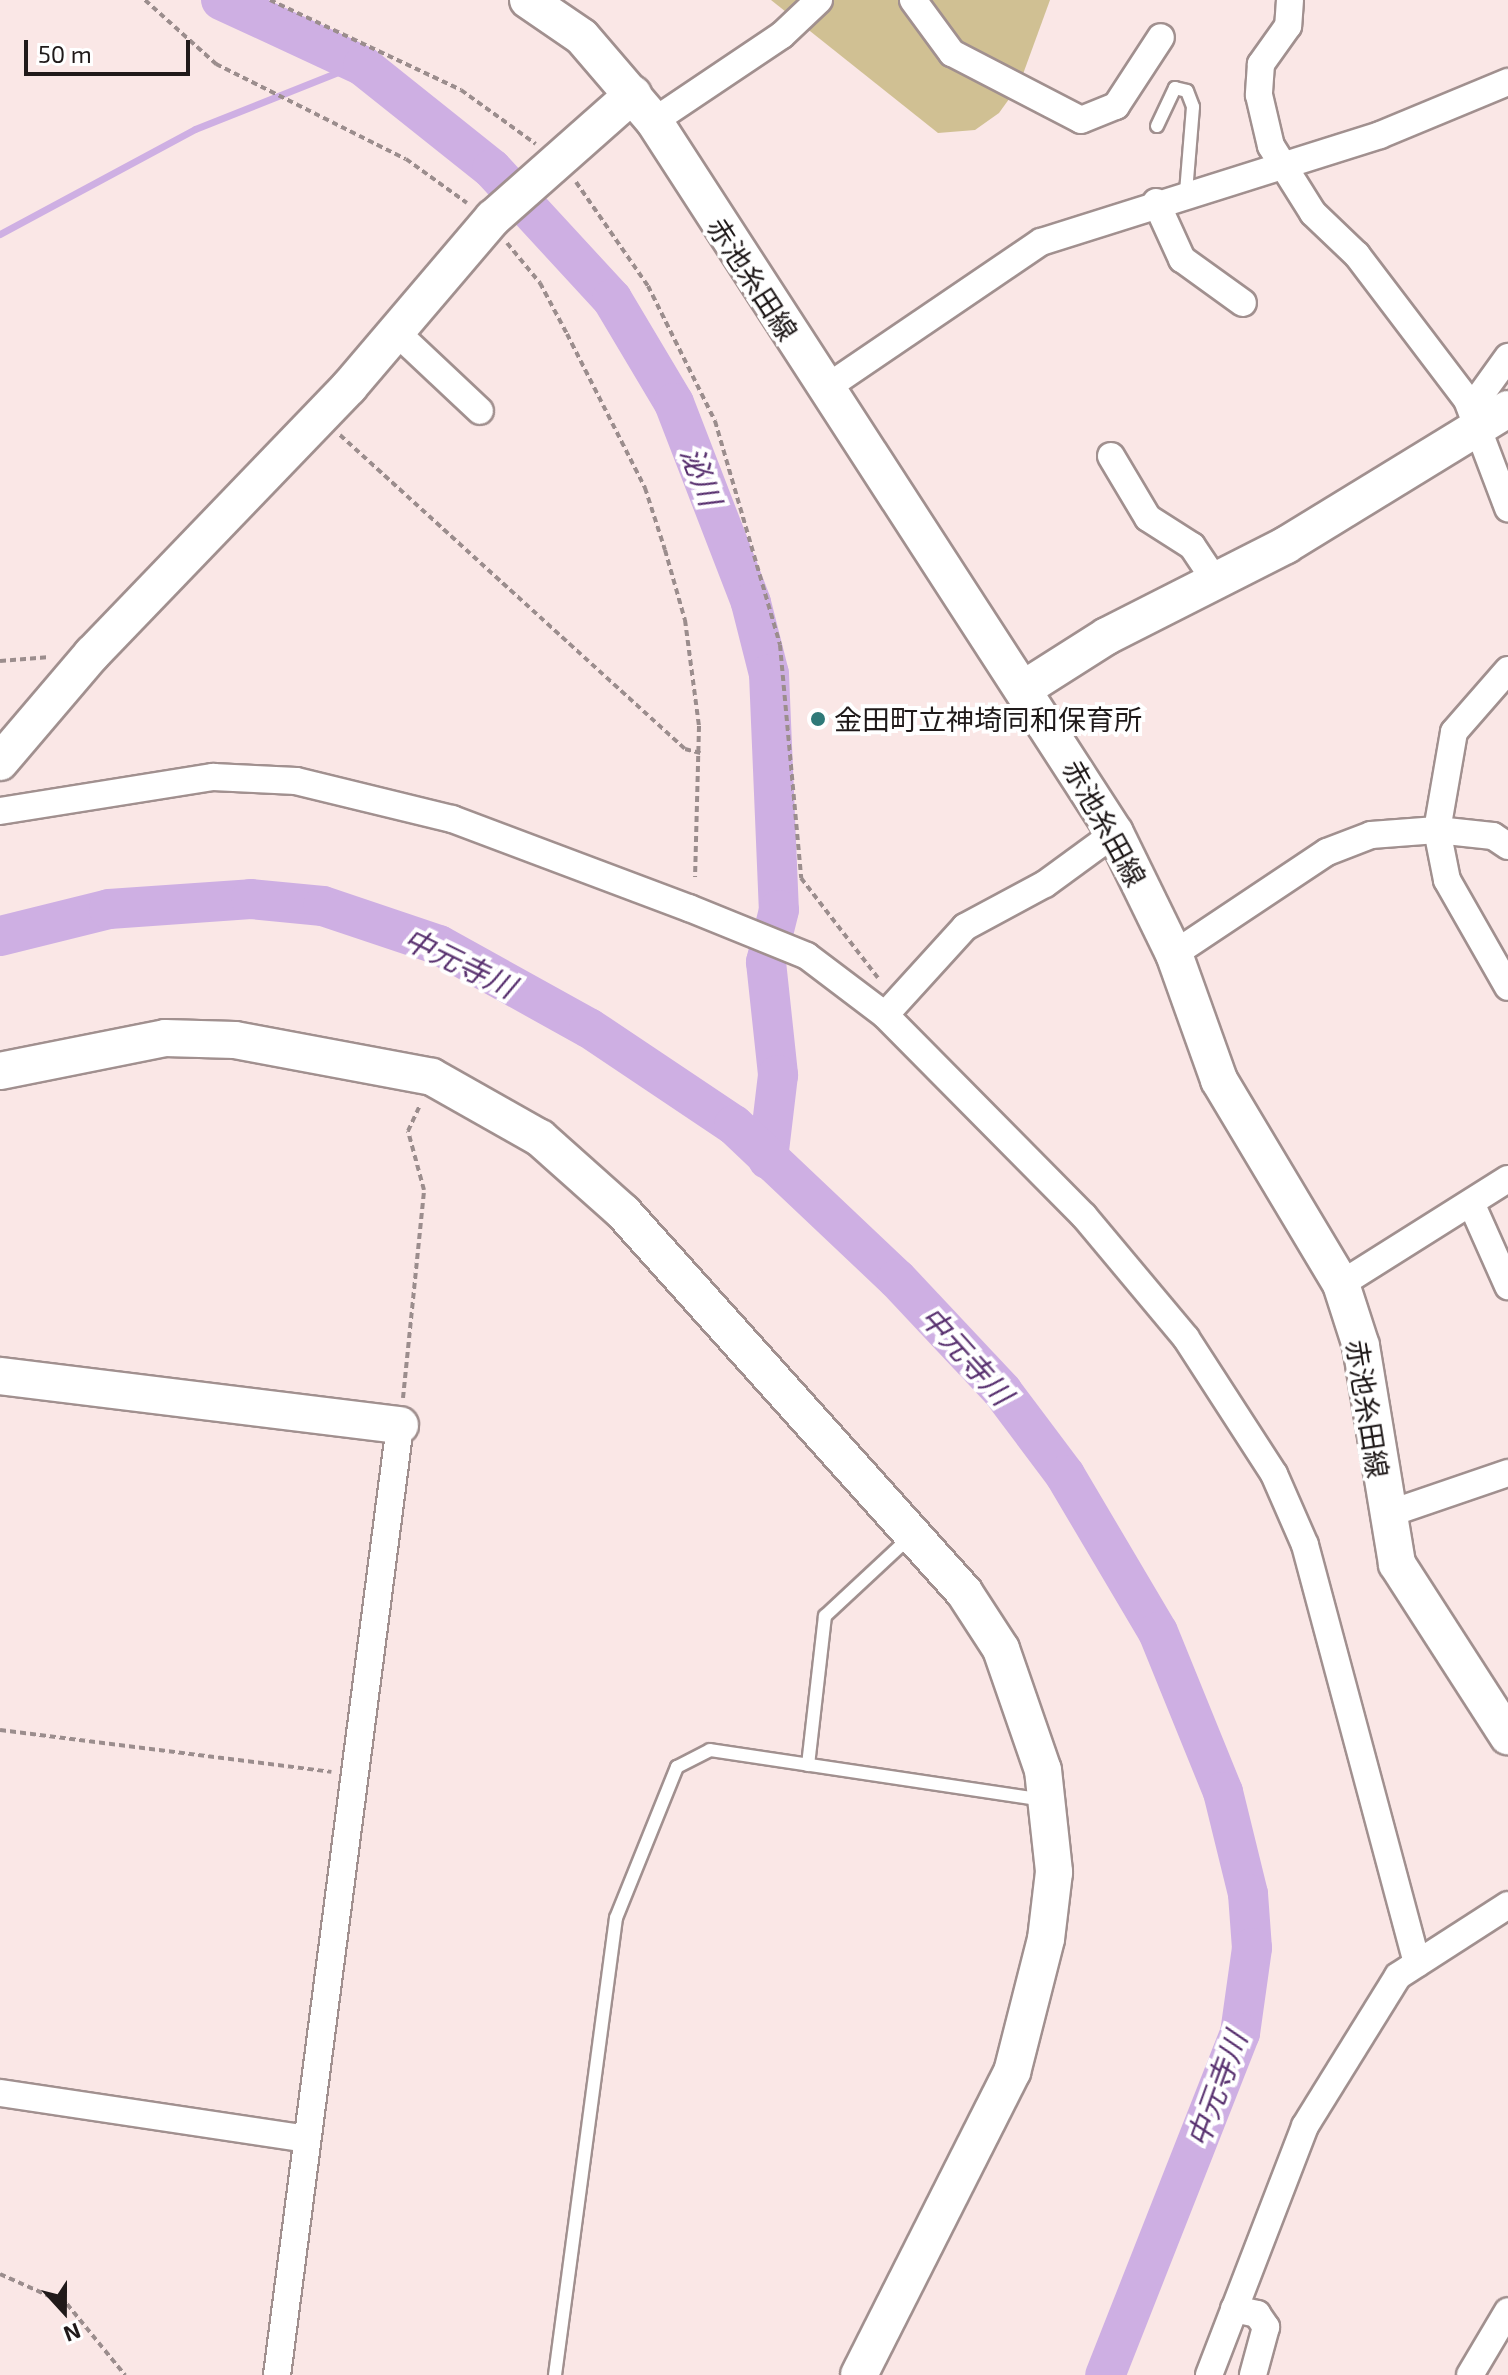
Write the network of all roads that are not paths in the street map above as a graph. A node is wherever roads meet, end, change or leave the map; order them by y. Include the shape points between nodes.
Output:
1 (528, 0) edge
2 (819, 0) edge
3 (913, 0) edge
4 (1290, 0) edge
5 (1161, 37) dead end
6 (1508, 82) edge
7 (644, 108) junction
8 (1157, 126) dead end
9 (1281, 164) junction
10 (1186, 193) junction
11 (1156, 202) junction
12 (1243, 303) dead end
13 (396, 332) junction
14 (1508, 357) edge
15 (826, 388) junction
16 (480, 411) dead end
17 (1487, 412) edge
18 (1111, 456) dead end
19 (1508, 508) edge
20 (1216, 582) junction
21 (1508, 670) edge
22 (1025, 688) junction
23 (0, 762) edge
24 (0, 811) edge
25 (1437, 830) junction
26 (1115, 833) junction
27 (1508, 846) edge
28 (1174, 954) junction
29 (1508, 987) edge
30 (891, 1009) junction
31 (0, 1071) edge
32 (1508, 1179) edge
33 (1472, 1205) junction
34 (1341, 1284) junction
35 (1508, 1286) edge
36 (0, 1376) edge
37 (400, 1425) joint
38 (1508, 1473) edge
39 (1385, 1515) junction
40 (912, 1535) junction
41 (1508, 1736) edge
42 (808, 1765) junction
43 (1046, 1800) junction
44 (1508, 1905) edge
45 (1417, 1963) junction
46 (0, 2093) edge
47 (306, 2139) junction
48 (1234, 2309) junction
49 (1508, 2311) edge
50 (277, 2375) edge
51 (555, 2375) edge
52 (859, 2375) edge
53 (1209, 2375) edge
54 (1253, 2375) edge
55 (1470, 2375) edge

1 - 7 street, 赤池糸田線 via 582,37
2 - 7 street via 782,35
3 - 5 street via 952,53 1081,120 1116,106
4 - 9 street via 1288,26 1261,64 1259,95
6 - 9 street via 1467,104
7 - 13 street via 551,164 491,221
7 - 15 street, 赤池糸田線
8 - 10 lane via 1175,88 1187,91 1193,107
9 - 10 street
9 - 17 street
10 - 11 street
11 - 12 street via 1182,259
11 - 15 street via 1041,242
13 - 16 street
13 - 23 street via 92,654
14 - 17 street
15 - 22 street, 赤池糸田線
17 - 19 street via 1483,450
17 - 20 street
18 - 20 street via 1148,518 1192,546
20 - 22 street via 1107,636
21 - 25 street via 1454,732
22 - 26 street, 赤池糸田線
24 - 30 street via 213,777 296,781 452,819 689,908 807,956
25 - 27 street via 1493,836
25 - 28 street via 1371,835 1327,852
25 - 29 street via 1447,880
26 - 28 street, 赤池糸田線
26 - 30 street via 1045,884 965,927
28 - 34 street, 赤池糸田線 via 1219,1080
30 - 45 street via 1084,1216 1186,1338 1274,1474 1305,1545
31 - 40 street via 165,1038 235,1040 432,1077 540,1138 623,1212
32 - 33 street
33 - 34 street
33 - 35 street
34 - 39 street, 赤池糸田線 via 1371,1397
36 - 37 street
37 - 47 street
38 - 39 street
39 - 41 street, 赤池糸田線 via 1397,1564
40 - 42 lane via 825,1616
40 - 43 street via 964,1592 1001,1649
42 - 43 lane
42 - 51 lane via 710,1750 677,1767 616,1918
43 - 52 street via 1054,1872 1046,1939 1012,2072
44 - 45 street
45 - 48 street via 1398,1976 1305,2126
46 - 47 street
47 - 50 street
48 - 53 street
48 - 54 street via 1257,2314 1266,2327
49 - 55 street

